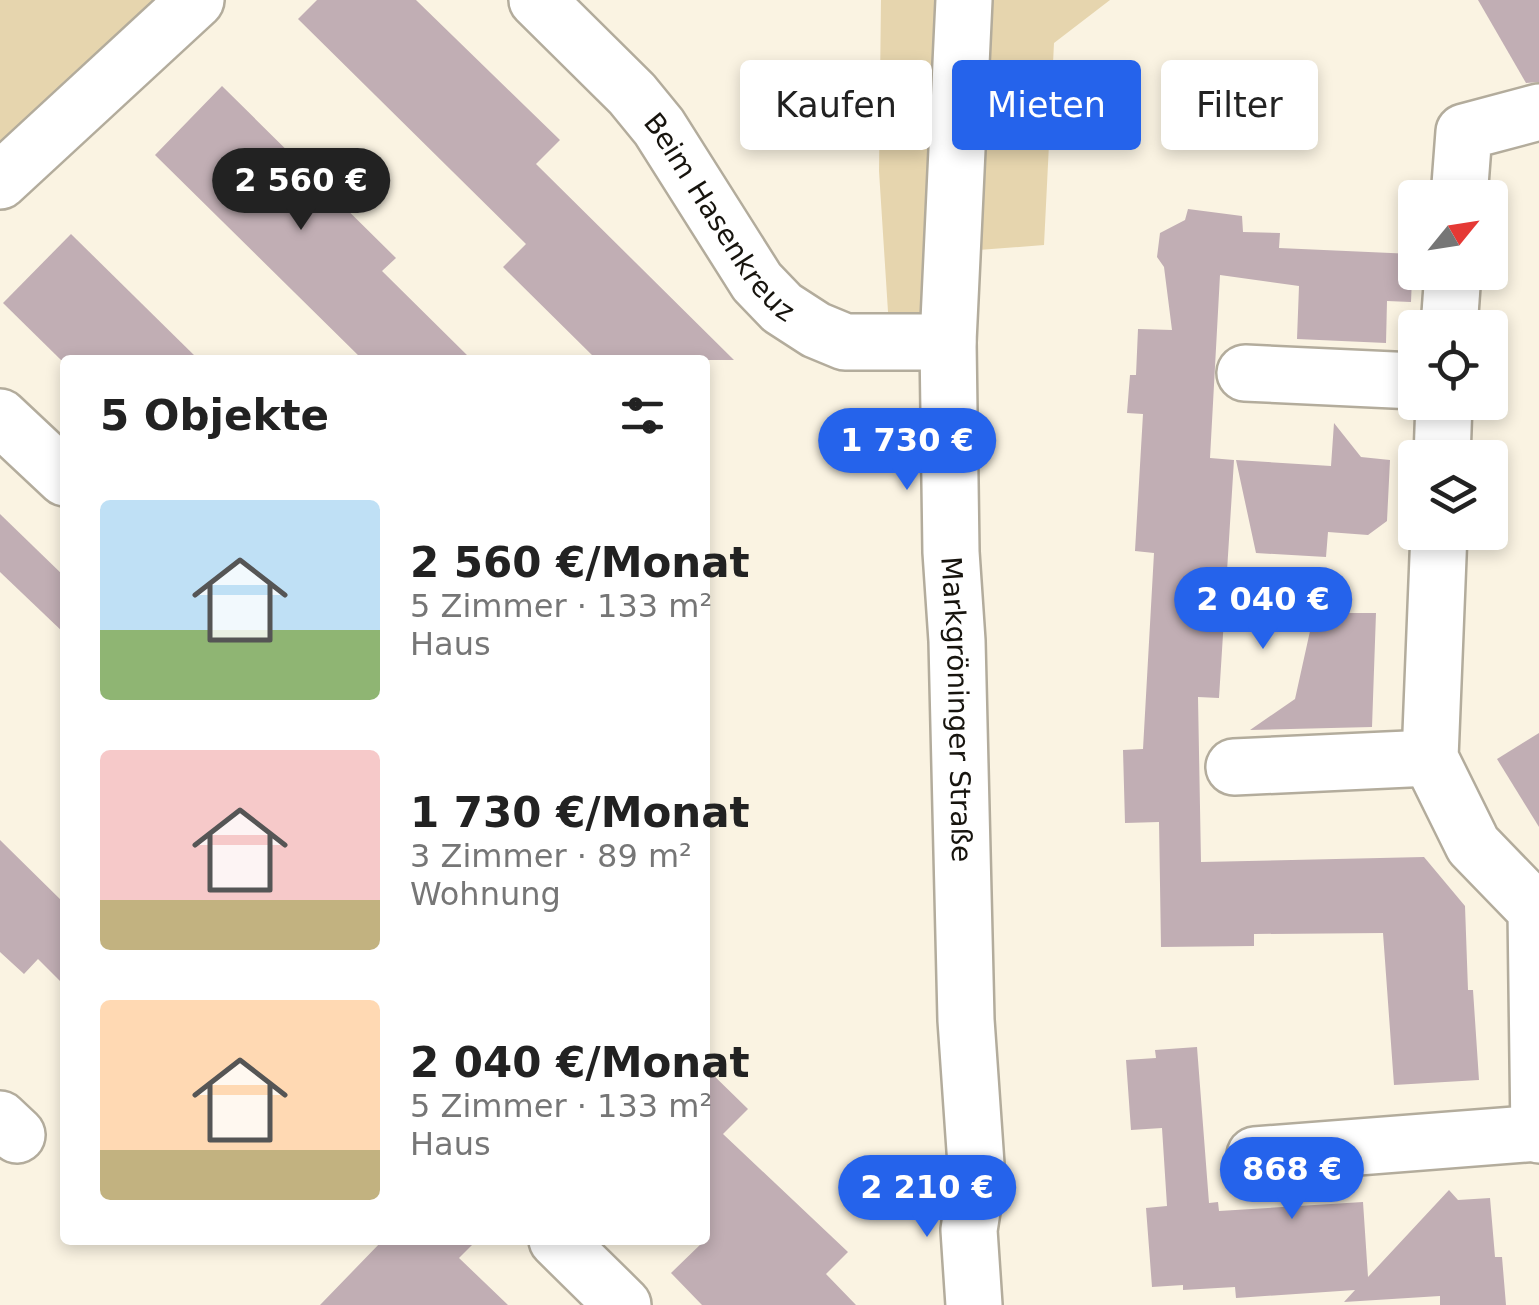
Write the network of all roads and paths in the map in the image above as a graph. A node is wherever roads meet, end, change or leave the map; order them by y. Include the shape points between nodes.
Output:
1 (196, 0) edge
2 (537, 0) edge
3 (964, 0) edge
4 (1539, 112) edge
5 (1460, 180) edge
6 (0, 181) edge
7 (948, 342) junction
8 (1246, 374) dead end
9 (1398, 380) edge
10 (0, 417) edge
11 (60, 473) edge
12 (1438, 550) edge
13 (1430, 758) junction
14 (1234, 767) dead end
15 (1538, 909) edge
16 (1539, 1134) edge
17 (1255, 1156) dead end
18 (977, 1179) junction
19 (562, 1245) edge
20 (623, 1305) edge
21 (974, 1305) edge
22 (1011, 1305) edge

1 - 6 street
2 - 7 street, Beim Hasenkreuz via 632,94 757,282 782,308 846,342
3 - 7 street, Markgröninger Straße
4 - 5 street via 1464,132
7 - 18 street, Markgröninger Straße via 966,1020
8 - 9 street
10 - 11 street
12 - 13 street
13 - 14 street
13 - 15 street via 1473,845
15 - 16 street
16 - 17 street
18 - 21 street, Markgröninger Straße via 969,1230
18 - 22 street, Markgröninger Straße via 996,1229
19 - 20 street

